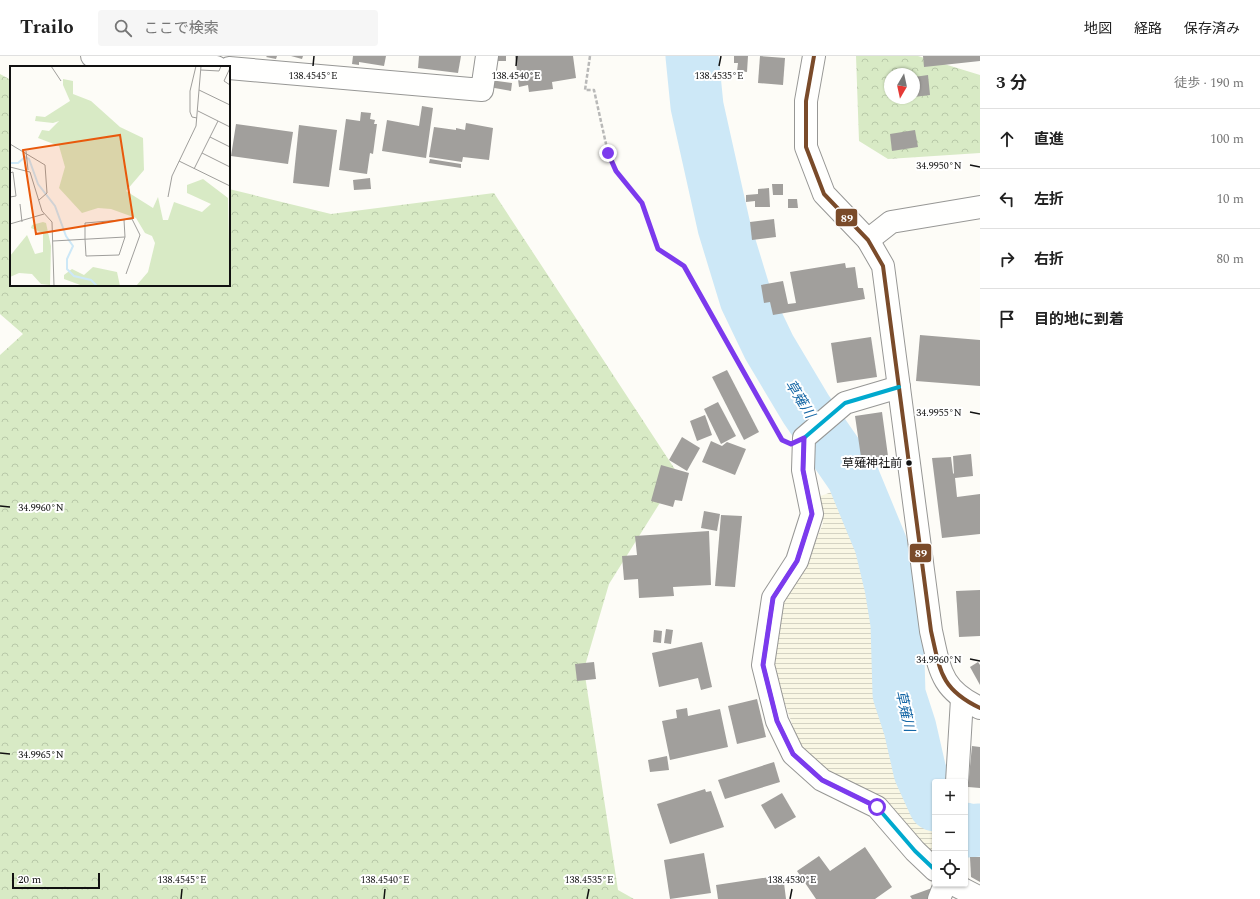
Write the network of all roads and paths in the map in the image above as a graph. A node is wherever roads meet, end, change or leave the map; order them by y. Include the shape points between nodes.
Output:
1 (92, 56) edge
2 (487, 56) edge
3 (590, 56) edge
4 (814, 56) edge
5 (205, 66) edge
6 (230, 68) edge
7 (980, 207) edge
8 (868, 240) junction
9 (899, 387) junction
10 (804, 438) junction
11 (971, 703) edge
12 (958, 779) edge
13 (932, 867) edge
14 (944, 887) edge
15 (959, 887) edge
16 (980, 898) edge
17 (939, 899) edge

1 - 5 street
2 - 6 street via 482,90
3 - 10 path via 585,90 594,90 608,153 616,171 642,203 658,249 684,266 782,440 791,444
4 - 8 street via 806,101 806,147 824,194
7 - 8 street via 891,222
8 - 9 street via 883,266
9 - 10 street via 845,403
9 - 11 street via 931,631 940,670 950,687
10 - 13 street via 803,470 812,514 797,561 773,598 763,665 777,721 793,754 822,780 877,807
11 - 12 street
14 - 17 street
15 - 16 street

